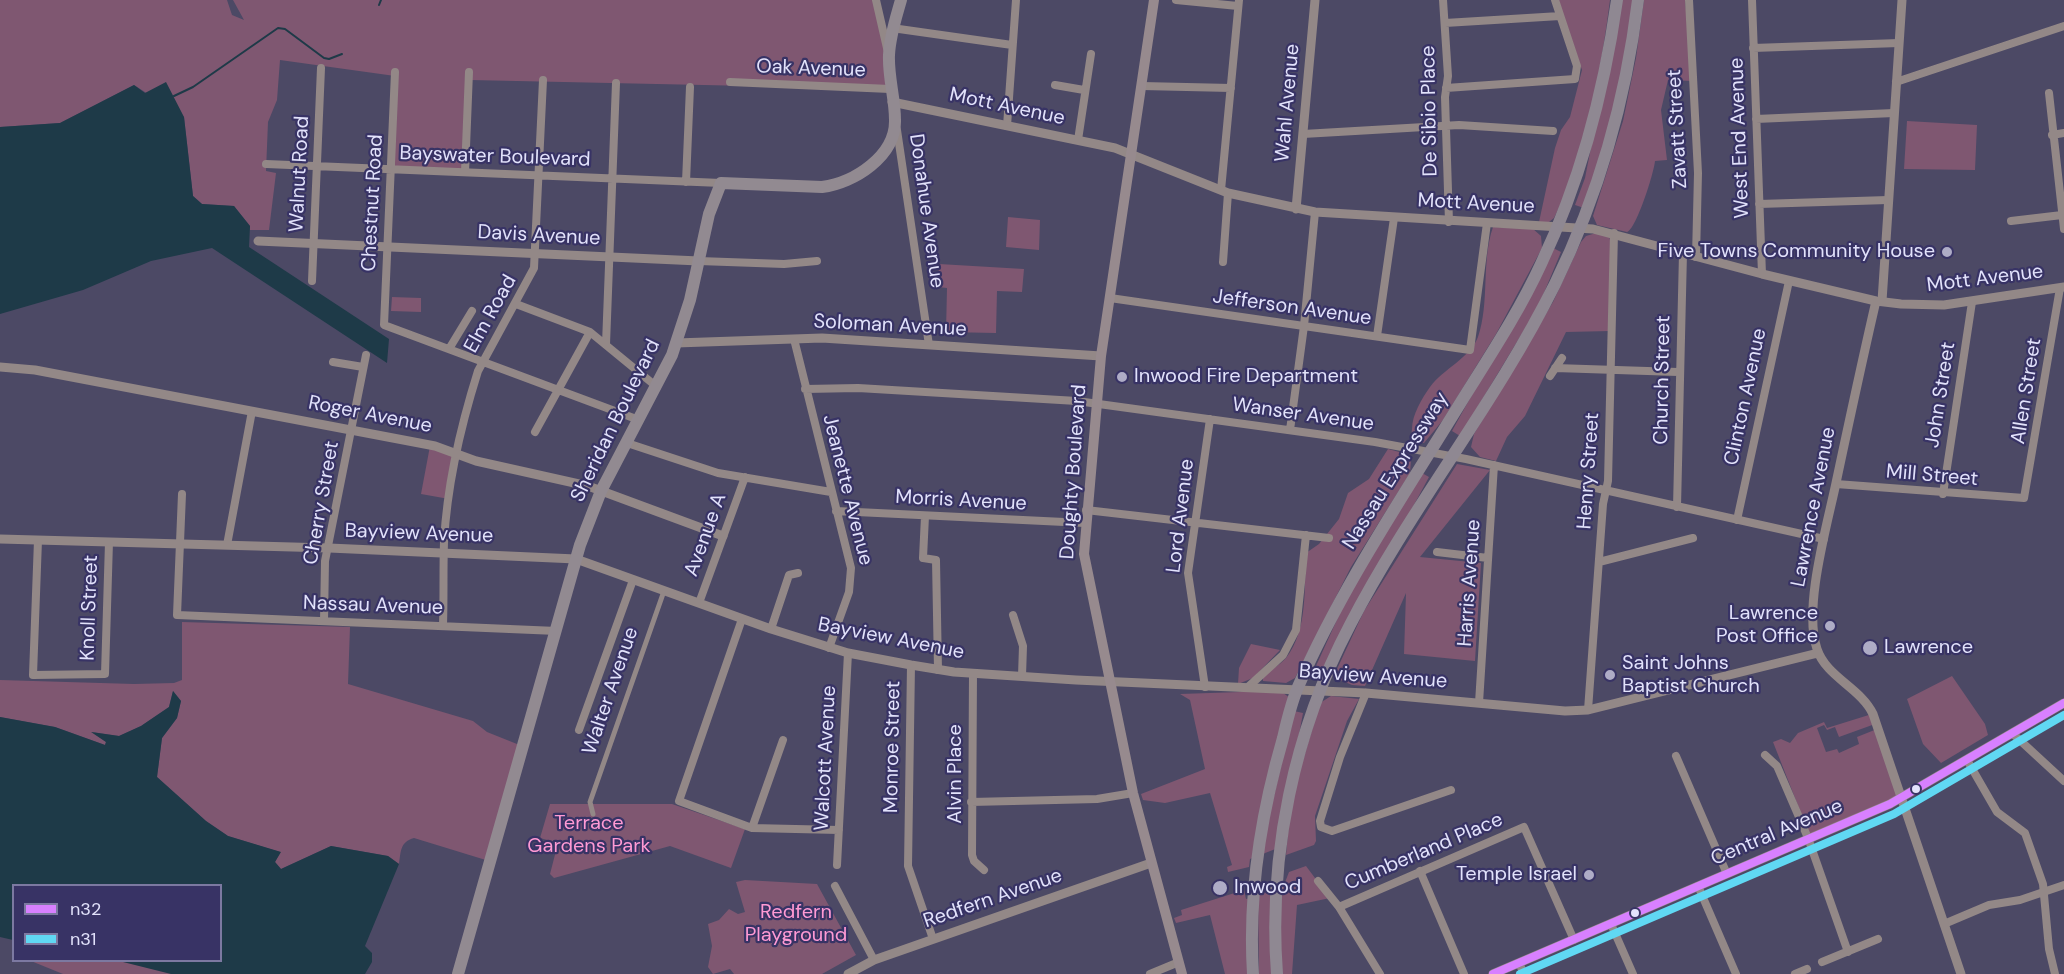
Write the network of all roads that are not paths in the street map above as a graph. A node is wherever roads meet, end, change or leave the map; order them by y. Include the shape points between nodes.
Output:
1 (876, 0) edge
2 (901, 0) edge
3 (1016, 0) edge
4 (1154, 0) edge
5 (1176, 0) edge
6 (1315, 0) edge
7 (1443, 0) edge
8 (1555, 0) edge
9 (1617, 0) edge
10 (1638, 0) edge
11 (1689, 0) edge
12 (1752, 0) edge
13 (1902, 0) edge
14 (1238, 3) edge
15 (1560, 16) junction
16 (1445, 23) junction
17 (2064, 26) edge
18 (892, 28) junction
19 (1899, 43) junction
20 (1012, 45) junction
21 (1754, 48) junction
22 (889, 54) junction
23 (1091, 54) dead end
24 (321, 68) dead end
25 (395, 72) dead end
26 (469, 72) dead end
27 (543, 80) dead end
28 (730, 82) dead end
29 (1896, 82) junction
30 (616, 83) dead end
31 (1055, 85) dead end
32 (1142, 86) junction
33 (690, 87) dead end
34 (1231, 88) junction
35 (1446, 88) junction
36 (890, 89) junction
37 (1084, 90) junction
38 (2049, 93) dead end
39 (892, 102) junction
40 (1894, 113) junction
41 (895, 118) junction
42 (1756, 119) junction
43 (1007, 126) junction
44 (1446, 126) junction
45 (1553, 131) dead end
46 (2064, 133) edge
47 (1303, 134) junction
48 (2052, 135) junction
49 (1078, 140) junction
50 (1132, 153) junction
51 (266, 164) dead end
52 (317, 166) junction
53 (391, 169) junction
54 (465, 172) junction
55 (539, 175) junction
56 (612, 179) junction
57 (686, 182) junction
58 (721, 183) junction
59 (1225, 192) junction
60 (1888, 200) junction
61 (1759, 204) junction
62 (1296, 209) junction
63 (1315, 212) junction
64 (2062, 215) junction
65 (1394, 218) junction
66 (2011, 221) dead end
67 (1449, 222) junction
68 (1487, 223) junction
69 (1558, 227) junction
70 (1580, 228) junction
71 (2064, 230) edge
72 (1614, 233) junction
73 (258, 241) dead end
74 (314, 244) junction
75 (388, 247) junction
76 (535, 253) junction
77 (1683, 254) junction
78 (609, 257) junction
79 (1696, 257) junction
80 (699, 261) junction
81 (817, 261) dead end
82 (1223, 262) dead end
83 (1762, 274) junction
84 (1789, 280) junction
85 (312, 281) dead end
86 (2062, 287) edge
87 (1110, 298) junction
88 (1879, 301) junction
89 (1972, 302) junction
90 (516, 304) junction
91 (472, 311) dead end
92 (1304, 326) junction
93 (590, 332) junction
94 (1377, 336) junction
95 (794, 339) junction
96 (676, 343) junction
97 (606, 344) junction
98 (928, 345) junction
99 (449, 350) junction
100 (366, 355) dead end
101 (1101, 356) junction
102 (1562, 358) dead end
103 (333, 362) dead end
104 (483, 362) junction
105 (0, 366) edge
106 (363, 368) junction
107 (1555, 368) junction
108 (1611, 371) junction
109 (1678, 372) junction
110 (1550, 376) dead end
111 (657, 387) junction
112 (805, 389) junction
113 (558, 390) junction
114 (1096, 403) junction
115 (252, 411) junction
116 (1210, 419) junction
117 (639, 420) junction
118 (351, 430) junction
119 (1290, 430) junction
120 (535, 432) dead end
121 (627, 443) junction
122 (1431, 452) junction
123 (458, 454) junction
124 (1452, 456) junction
125 (1494, 465) junction
126 (745, 477) junction
127 (1836, 484) junction
128 (600, 491) junction
129 (1605, 491) junction
130 (831, 492) junction
131 (182, 494) dead end
132 (1943, 494) junction
133 (2024, 498) joint
134 (1677, 507) junction
135 (1086, 510) junction
136 (836, 512) junction
137 (925, 516) junction
138 (1737, 520) junction
139 (1195, 521) junction
140 (1084, 523) junction
141 (1306, 535) junction
142 (723, 536) junction
143 (1329, 538) dead end
144 (1693, 538) dead end
145 (0, 539) edge
146 (1824, 539) junction
147 (38, 540) junction
148 (109, 542) junction
149 (180, 544) junction
150 (227, 545) junction
151 (329, 548) junction
152 (445, 552) junction
153 (1437, 552) dead end
154 (1488, 558) junction
155 (576, 559) junction
156 (1599, 562) junction
157 (798, 573) dead end
158 (633, 580) junction
159 (664, 591) junction
160 (699, 603) junction
161 (1013, 615) dead end
162 (742, 619) junction
163 (324, 621) junction
164 (443, 625) junction
165 (771, 629) junction
166 (557, 631) junction
167 (829, 648) junction
168 (848, 653) junction
169 (1818, 653) junction
170 (911, 665) junction
171 (938, 669) junction
172 (973, 673) junction
173 (1022, 676) junction
174 (1111, 682) junction
175 (1205, 687) junction
176 (1248, 687) junction
177 (1296, 689) junction
178 (1321, 690) junction
179 (1366, 693) junction
180 (1479, 703) junction
181 (2064, 703) edge
182 (1588, 710) junction
183 (579, 730) dead end
184 (2012, 733) junction
185 (783, 740) dead end
186 (1765, 755) dead end
187 (1676, 756) dead end
188 (1967, 760) junction
189 (2064, 781) edge
190 (1451, 790) dead end
191 (1133, 793) junction
192 (1901, 798) junction
193 (971, 802) junction
194 (593, 814) dead end
195 (753, 828) junction
196 (839, 830) junction
197 (1808, 838) junction
198 (1151, 862) junction
199 (837, 865) dead end
200 (984, 870) dead end
201 (1420, 871) junction
202 (1727, 874) junction
203 (1318, 881) dead end
204 (2064, 885) edge
205 (835, 886) dead end
206 (1698, 886) junction
207 (2043, 892) junction
208 (1339, 907) junction
209 (1611, 924) junction
210 (1944, 924) junction
211 (933, 939) junction
212 (1878, 939) dead end
213 (1574, 940) junction
214 (1848, 952) junction
215 (874, 960) junction
216 (1179, 962) junction
217 (1822, 962) dead end
218 (1519, 963) junction
219 (1807, 969) dead end
220 (1736, 973) edge
221 (458, 974) edge
222 (848, 974) edge
223 (1150, 974) edge
224 (1182, 974) edge
225 (1253, 974) edge
226 (1277, 974) edge
227 (1380, 974) edge
228 (1464, 974) edge
229 (1493, 974) edge
230 (1524, 974) edge
231 (1633, 974) edge
232 (1795, 974) edge
233 (1960, 974) edge
234 (2055, 974) edge

1 - 22 street
2 - 18 main road
3 - 20 street
4 - 32 main road, Doughty Boulevard
5 - 14 street
6 - 47 street, Wahl Avenue
7 - 16 street, De Sibio Place
8 - 15 street
9 - 69 highway, Nassau Expressway via 1596,114
10 - 70 highway, Nassau Expressway via 1617,117
11 - 79 street, Zavatt Street via 1698,173
12 - 21 street, West End Avenue
13 - 19 street, Lawrence Avenue
14 - 34 street
15 - 16 street
15 - 35 street via 1578,70 1575,78
16 - 35 street, De Sibio Place
17 - 29 street
18 - 20 street
18 - 22 main road
19 - 21 street
19 - 29 street, Lawrence Avenue
20 - 43 street
21 - 42 street, West End Avenue
22 - 36 main road
23 - 37 street
24 - 52 street, Walnut Road
25 - 53 street, Chestnut Road
26 - 54 street
27 - 55 street, Elm Road
28 - 36 street, Oak Avenue
29 - 40 street, Lawrence Avenue
30 - 56 street
31 - 37 street
32 - 34 street
32 - 50 main road, Doughty Boulevard
33 - 57 street
34 - 59 street
35 - 44 street, De Sibio Place
36 - 39 main road
37 - 49 street
38 - 48 street
39 - 41 main road
39 - 43 street, Mott Avenue
40 - 42 street
40 - 60 street, Lawrence Avenue
41 - 58 main road via 891,139 869,167 838,185
41 - 98 street, Donahue Avenue
42 - 61 street, West End Avenue
43 - 49 street, Mott Avenue
44 - 45 street
44 - 47 street
44 - 67 street, De Sibio Place
46 - 48 street
47 - 62 street, Wahl Avenue
48 - 64 street
49 - 50 street, Mott Avenue
50 - 59 street, Mott Avenue
50 - 87 main road, Doughty Boulevard
51 - 52 street, Bayswater Boulevard
52 - 53 street, Bayswater Boulevard
52 - 74 street, Walnut Road
53 - 54 street, Bayswater Boulevard
53 - 75 street, Chestnut Road
54 - 55 street, Bayswater Boulevard
55 - 56 street, Bayswater Boulevard
55 - 76 street, Elm Road
56 - 57 street, Bayswater Boulevard
56 - 78 street
57 - 58 street, Bayswater Boulevard
58 - 80 main road, Sheridan Boulevard via 709,214
59 - 62 street, Mott Avenue
59 - 82 street
60 - 61 street
60 - 88 street, Lawrence Avenue
61 - 83 street, West End Avenue
62 - 63 street, Mott Avenue
63 - 65 street, Mott Avenue
63 - 92 street
64 - 66 street
64 - 71 street
65 - 67 street, Mott Avenue
65 - 94 street
67 - 68 street, Mott Avenue
68 - 69 street, Mott Avenue
68 - 94 street, Jefferson Avenue via 1470,350
69 - 70 street, Mott Avenue
69 - 122 highway, Nassau Expressway via 1519,307
70 - 72 street, Mott Avenue
70 - 124 highway, Nassau Expressway via 1531,327
72 - 77 street, Mott Avenue
72 - 108 street, Henry Street
73 - 74 street, Davis Avenue
74 - 75 street, Davis Avenue
74 - 85 street, Walnut Road
75 - 76 street, Davis Avenue
75 - 99 street, Chestnut Road via 384,325
76 - 78 street, Davis Avenue
76 - 90 street, Elm Road via 533,273
77 - 79 street, Mott Avenue
77 - 109 street, Church Street
78 - 80 street, Davis Avenue
78 - 97 street
79 - 83 street, Mott Avenue
80 - 81 street, Davis Avenue
80 - 96 main road, Sheridan Boulevard
83 - 84 street, Mott Avenue
84 - 88 street, Mott Avenue
84 - 138 street, Clinton Avenue
86 - 89 street, Mott Avenue
86 - 133 street, Allen Street
87 - 92 street, Jefferson Avenue
87 - 101 main road, Doughty Boulevard
88 - 89 street, Mott Avenue via 1923,305
88 - 127 street, Lawrence Avenue
89 - 132 street, John Street
90 - 93 street
90 - 104 street, Elm Road
91 - 99 street
92 - 94 street, Jefferson Avenue
92 - 119 street
93 - 97 street
93 - 113 street
95 - 96 street, Soloman Avenue
95 - 98 street, Soloman Avenue
95 - 112 street, Jeanette Avenue
96 - 111 main road, Sheridan Boulevard
97 - 111 street
98 - 101 street, Soloman Avenue
99 - 104 street
100 - 106 street, Cherry Street
101 - 114 main road, Doughty Boulevard
102 - 107 street
103 - 106 street
104 - 113 street
104 - 123 street, Elm Road via 473,387
105 - 115 street, Roger Avenue
106 - 118 street, Cherry Street
107 - 108 street
107 - 110 street
108 - 109 street
108 - 129 street, Henry Street
109 - 134 street, Church Street
111 - 117 main road, Sheridan Boulevard
112 - 114 street, Wanser Avenue via 858,388
112 - 130 street, Jeanette Avenue
113 - 117 street
113 - 120 street
114 - 116 street, Wanser Avenue
114 - 135 main road, Doughty Boulevard
115 - 118 street, Roger Avenue
115 - 150 street
116 - 119 street, Wanser Avenue
116 - 139 street, Lord Avenue
117 - 121 main road, Sheridan Boulevard
118 - 123 street, Roger Avenue
118 - 151 street, Cherry Street
119 - 122 street, Wanser Avenue
121 - 126 street via 697,467
121 - 128 main road, Sheridan Boulevard
122 - 124 street, Wanser Avenue
122 - 177 highway, Nassau Expressway via 1345,590
123 - 128 street, Roger Avenue
123 - 152 street, Elm Road
124 - 125 street, Wanser Avenue
124 - 178 highway, Nassau Expressway via 1364,599
125 - 129 street, Wanser Avenue
125 - 154 street, Harris Avenue
126 - 130 street
126 - 142 street, Avenue A
127 - 132 street, Mill Street
127 - 146 street, Lawrence Avenue
128 - 142 street, Roger Avenue
128 - 155 main road, Sheridan Boulevard
129 - 134 street, Wanser Avenue
129 - 156 street, Henry Street
130 - 136 street, Jeanette Avenue
131 - 149 street
132 - 133 street, Mill Street
134 - 138 street, Wanser Avenue
135 - 139 street
135 - 140 main road, Doughty Boulevard
136 - 137 street, Morris Avenue
136 - 167 street, Jeanette Avenue via 850,558 851,579
137 - 140 street, Morris Avenue
137 - 171 street via 924,558 936,560
138 - 146 street, Wanser Avenue
139 - 141 street
139 - 175 street, Lord Avenue via 1188,573
140 - 174 main road, Doughty Boulevard via 1086,573
141 - 143 street
141 - 176 street via 1296,630 1282,655
142 - 160 street, Avenue A
144 - 156 street
145 - 147 street, Bayview Avenue
146 - 169 street, Lawrence Avenue via 1815,593 1814,639
147 - 148 street, Bayview Avenue
147 - 148 street, Knoll Street via 33,675 105,674
148 - 149 street, Bayview Avenue
149 - 150 street, Bayview Avenue
149 - 163 street, Nassau Avenue via 177,615
150 - 151 street, Bayview Avenue
151 - 152 street, Bayview Avenue
151 - 163 street, Cherry Street
152 - 155 street, Bayview Avenue
152 - 164 street, Elm Road
153 - 154 street
154 - 180 street, Harris Avenue
155 - 158 street, Bayview Avenue
155 - 166 main road, Sheridan Boulevard
156 - 182 street, Henry Street
157 - 165 street via 789,575
158 - 159 street, Bayview Avenue
158 - 183 street, Walter Avenue
159 - 160 street, Bayview Avenue
159 - 194 street, Walter Avenue via 590,802
160 - 162 street, Bayview Avenue
161 - 173 street via 1023,646
162 - 165 street, Bayview Avenue
162 - 195 street via 679,801
163 - 164 street, Nassau Avenue
164 - 166 street, Nassau Avenue
165 - 167 street, Bayview Avenue
166 - 221 main road, Sheridan Boulevard
167 - 168 street, Bayview Avenue
168 - 170 street, Bayview Avenue
168 - 196 street, Walcott Avenue
169 - 182 street, Bayview Avenue
169 - 192 street via 1869,705
170 - 171 street, Bayview Avenue
170 - 211 street, Monroe Street via 910,876
171 - 172 street, Bayview Avenue
172 - 173 street, Bayview Avenue
172 - 193 street, Alvin Place
173 - 174 street, Bayview Avenue
174 - 175 street, Bayview Avenue
174 - 191 main road, Doughty Boulevard
175 - 176 street, Bayview Avenue
176 - 177 street, Bayview Avenue
177 - 178 street, Bayview Avenue
177 - 225 highway, Nassau Expressway via 1271,780 1258,854
178 - 179 street, Bayview Avenue
178 - 226 highway, Nassau Expressway via 1292,783 1280,848 1274,936
179 - 180 street, Bayview Avenue
179 - 190 street via 1320,821 1324,830 1332,831
180 - 182 street, Bayview Avenue
181 - 184 street, Central Avenue
184 - 188 street, Central Avenue
184 - 189 street
185 - 195 street
186 - 197 street via 1777,766
187 - 202 street
188 - 192 street, Central Avenue
188 - 207 street via 1997,812 2025,833
191 - 193 street via 1097,800
191 - 198 main road, Doughty Boulevard
192 - 197 street, Central Avenue
192 - 210 street
193 - 200 street, Alvin Place via 973,857
195 - 196 street
196 - 199 street, Walcott Avenue
197 - 202 street, Central Avenue
197 - 214 street
198 - 211 street, Redfern Avenue
198 - 216 main road, Doughty Boulevard
201 - 208 street, Cumberland Place
201 - 213 street, Cumberland Place via 1524,827
201 - 228 street
202 - 206 street, Central Avenue
203 - 208 street
204 - 207 street
205 - 215 street
206 - 209 street, Central Avenue
206 - 220 street
207 - 210 street via 1989,905
207 - 234 street
208 - 227 street
209 - 213 street, Central Avenue
209 - 231 street
210 - 233 street
211 - 215 street, Redfern Avenue
212 - 214 street
213 - 218 street, Central Avenue
214 - 217 street
215 - 222 street, Redfern Avenue
216 - 223 street
216 - 224 main road, Doughty Boulevard
218 - 229 street, Central Avenue
218 - 230 street
219 - 232 street

